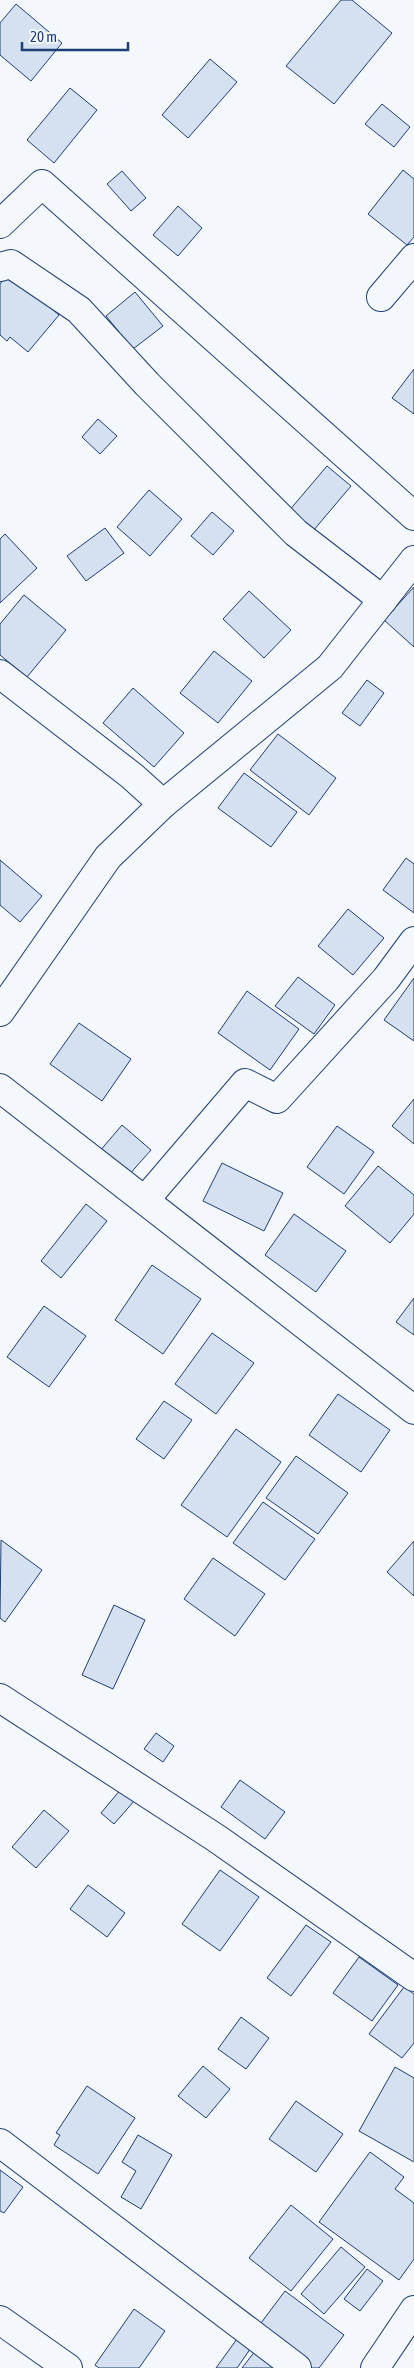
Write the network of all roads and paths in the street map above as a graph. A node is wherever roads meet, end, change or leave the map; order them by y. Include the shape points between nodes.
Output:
1 (0, 224) edge
2 (414, 258) edge
3 (0, 267) edge
4 (380, 297) dead end
5 (414, 516) edge
6 (414, 560) edge
7 (383, 600) junction
8 (0, 674) edge
9 (163, 804) junction
10 (414, 941) edge
11 (0, 1012) edge
12 (0, 1088) edge
13 (145, 1200) junction
14 (414, 1410) edge
15 (0, 1698) edge
16 (414, 1977) edge
17 (0, 2143) edge
18 (414, 2310) edge
19 (0, 2320) edge
20 (68, 2368) edge
21 (297, 2368) edge
22 (375, 2368) edge

1 - 5 street via 42,184
2 - 4 street
3 - 7 street via 11,264 80,310 147,384 296,534
6 - 7 street
7 - 9 street via 330,667
8 - 9 street via 132,776
9 - 11 street via 108,857
10 - 13 street via 386,979 277,1099 245,1083
12 - 13 street
13 - 14 street
15 - 16 street via 216,1838
17 - 21 street
18 - 22 street
19 - 20 street

